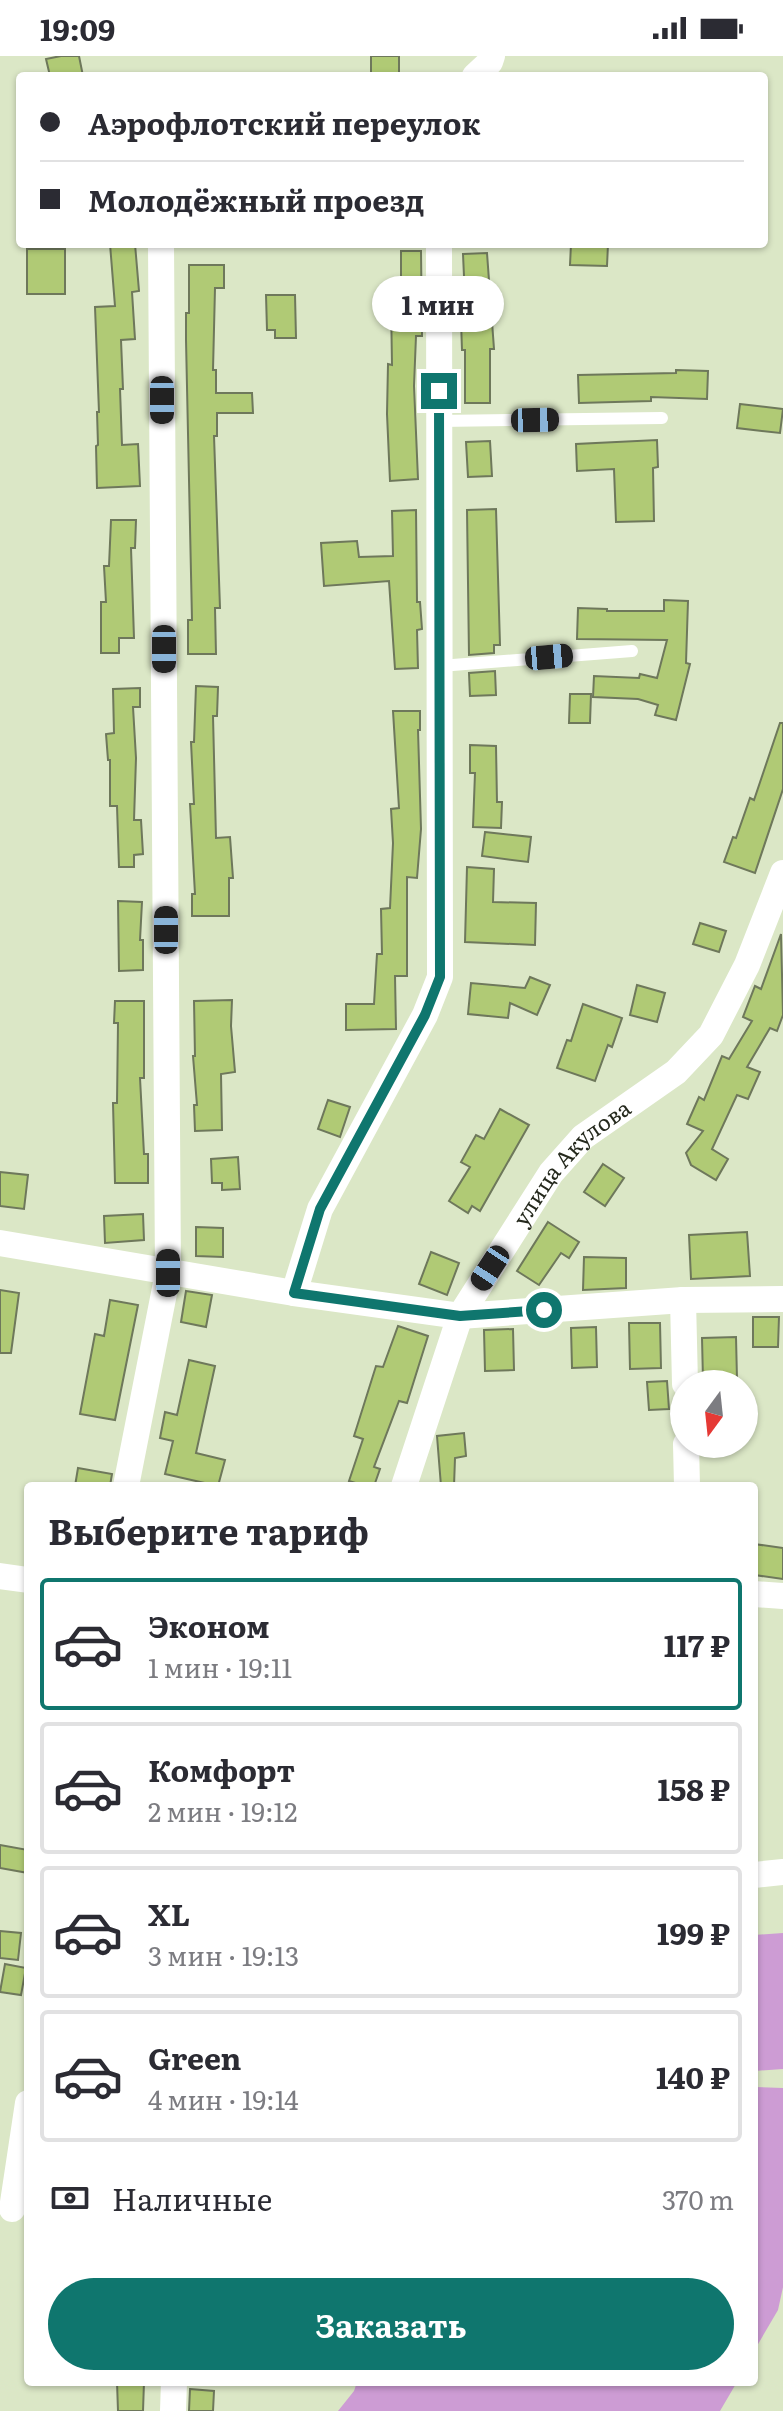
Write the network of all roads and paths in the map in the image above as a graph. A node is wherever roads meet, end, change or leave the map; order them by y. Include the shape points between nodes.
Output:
1 (161, 248) edge
2 (439, 248) edge
3 (662, 418) dead end
4 (439, 421) junction
5 (632, 651) dead end
6 (440, 666) junction
7 (783, 873) edge
8 (0, 1243) edge
9 (168, 1273) junction
10 (294, 1293) junction
11 (783, 1299) edge
12 (683, 1300) junction
13 (460, 1316) junction
14 (685, 1370) edge
15 (686, 1458) edge
16 (127, 1482) edge
17 (405, 1482) edge
18 (687, 1482) edge
19 (0, 1576) edge
20 (24, 1579) edge
21 (758, 1594) edge
22 (783, 1596) edge
23 (783, 1872) edge
24 (758, 1875) edge
25 (24, 2131) edge
26 (13, 2208) edge
27 (174, 2386) edge
28 (173, 2411) edge

1 - 9 street
2 - 4 street
3 - 4 lane
4 - 6 street
5 - 6 lane
6 - 10 street via 440,977 425,1015 320,1209
7 - 13 street, улица Акулова via 747,965 711,1035 676,1072 583,1137 551,1173
8 - 9 street
9 - 10 street
9 - 16 street
10 - 13 street
11 - 12 street
12 - 13 street
12 - 14 street
13 - 17 street, улица Акулова
15 - 18 street
19 - 20 street
21 - 22 street
23 - 24 street
25 - 26 street
27 - 28 street

